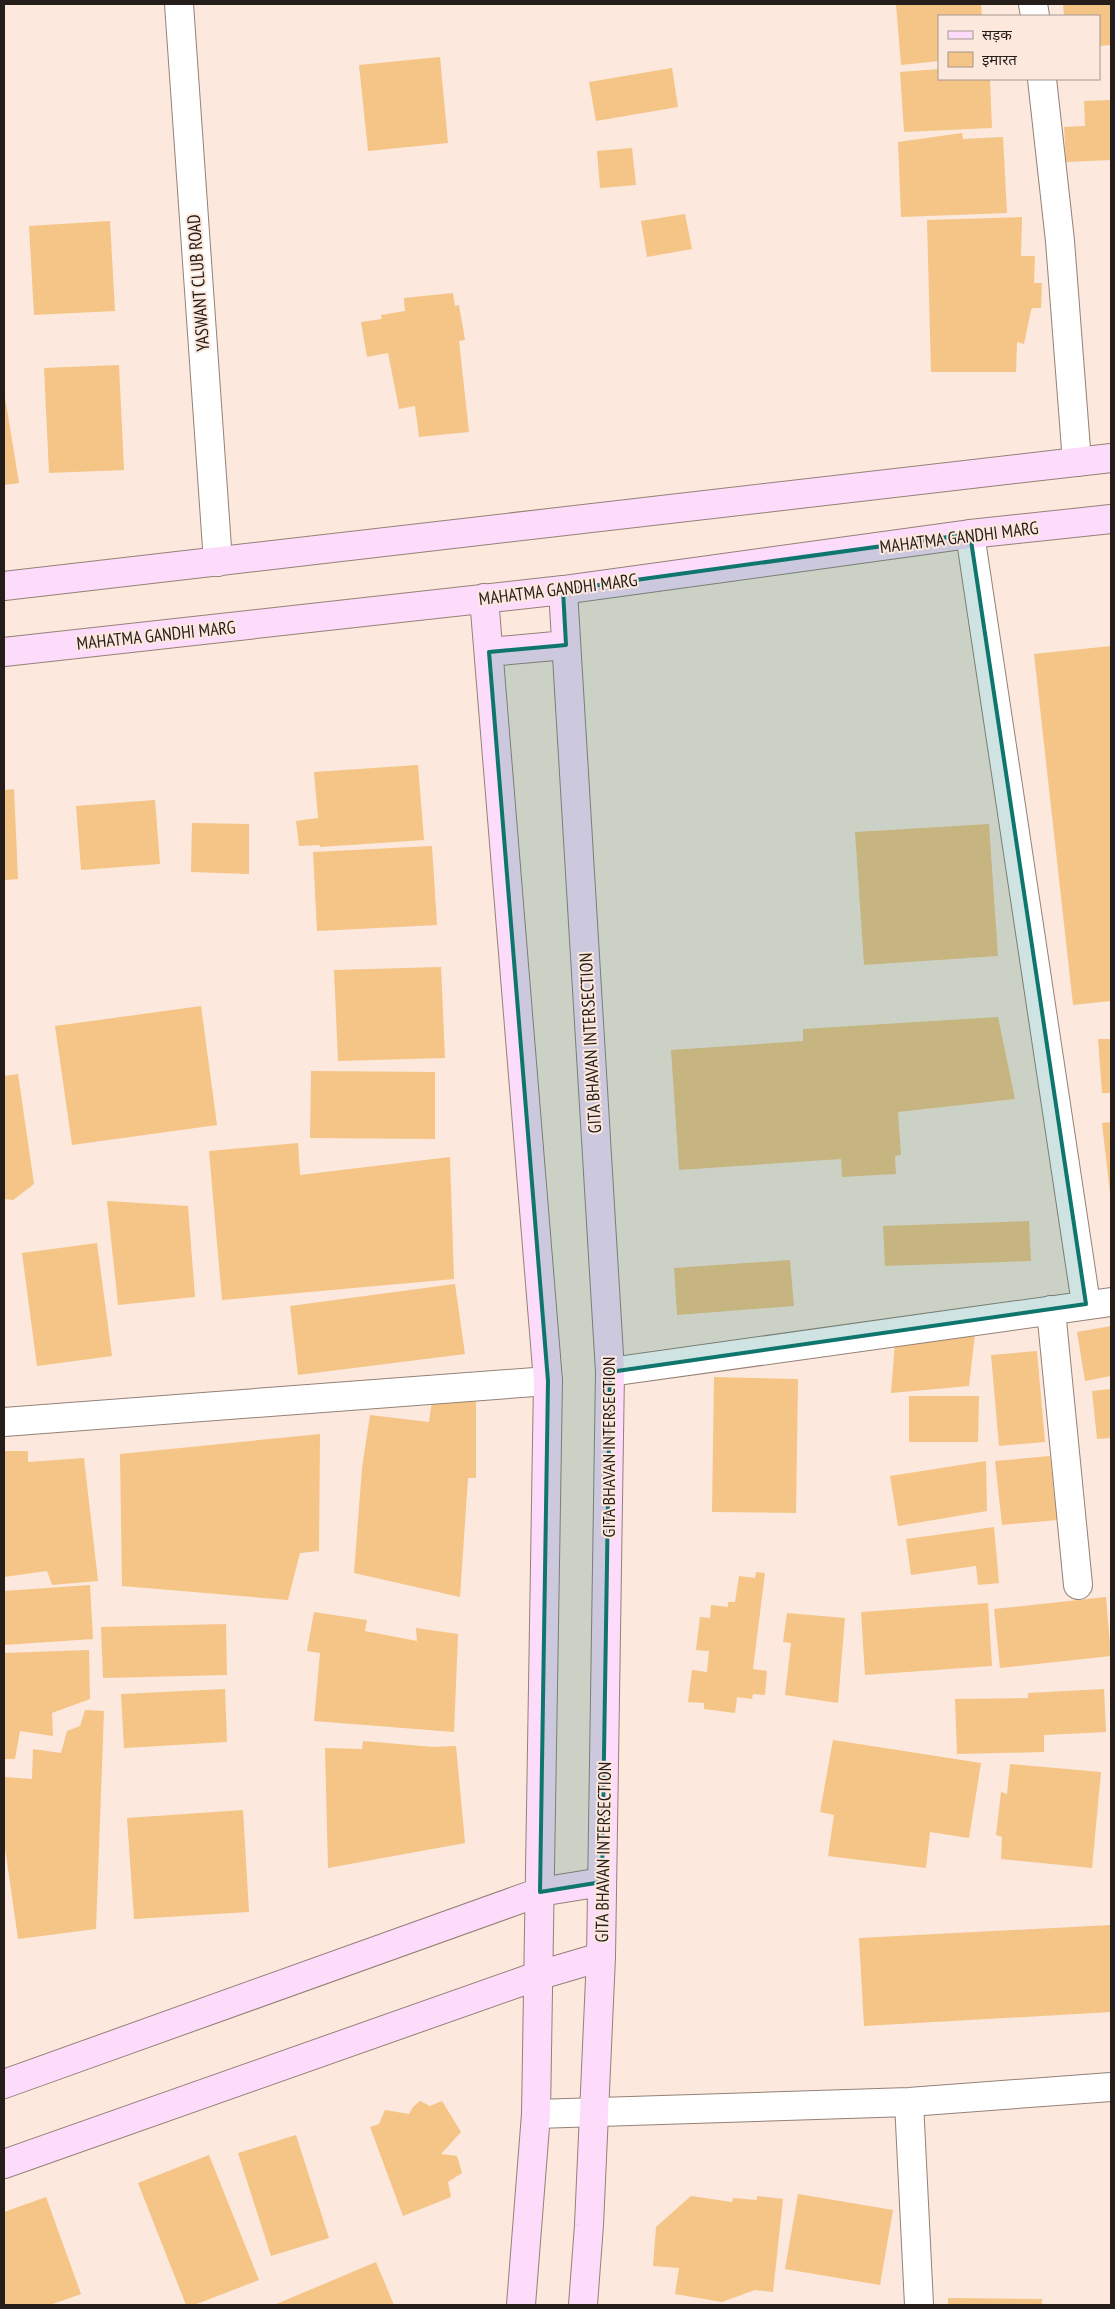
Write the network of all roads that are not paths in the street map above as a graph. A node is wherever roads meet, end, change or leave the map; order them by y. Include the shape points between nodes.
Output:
1 (179, 4) edge
2 (1042, 80) edge
3 (1111, 458) edge
4 (1077, 462) junction
5 (1111, 520) edge
6 (970, 534) junction
7 (218, 562) junction
8 (4, 586) edge
9 (563, 590) junction
10 (484, 598) junction
11 (566, 644) junction
12 (4, 652) edge
13 (489, 652) junction
14 (1099, 1303) edge
15 (1051, 1310) junction
16 (610, 1372) junction
17 (548, 1381) junction
18 (4, 1422) edge
19 (1078, 1585) dead end
20 (602, 1882) junction
21 (540, 1892) junction
22 (601, 1957) junction
23 (540, 1975) junction
24 (4, 2084) edge
25 (1111, 2087) edge
26 (909, 2102) junction
27 (595, 2113) junction
28 (536, 2114) junction
29 (4, 2164) edge
30 (521, 2305) edge
31 (582, 2305) edge
32 (919, 2305) edge

1 - 7 street, YASWANT CLUB ROAD
2 - 4 street via 1060,241
3 - 4 street
4 - 7 street
5 - 6 street, MAHATMA GANDHI MARG
6 - 9 street, MAHATMA GANDHI MARG
6 - 14 street
7 - 8 street
9 - 10 street, MAHATMA GANDHI MARG
9 - 11 street, GITA BHAVAN INTERSECTION
10 - 12 street, MAHATMA GANDHI MARG
10 - 13 street
11 - 13 street
11 - 16 street, GITA BHAVAN INTERSECTION
13 - 17 street
14 - 15 street
15 - 16 street
15 - 19 street
16 - 20 street, GITA BHAVAN INTERSECTION
17 - 18 street
17 - 21 street
20 - 21 street
20 - 22 street, GITA BHAVAN INTERSECTION
21 - 23 street
21 - 24 street
22 - 23 street
22 - 27 street, GITA BHAVAN INTERSECTION
23 - 28 street
23 - 29 street
25 - 26 street
26 - 27 street
26 - 32 street
27 - 28 street
27 - 31 street, GITA BHAVAN INTERSECTION
28 - 30 street

